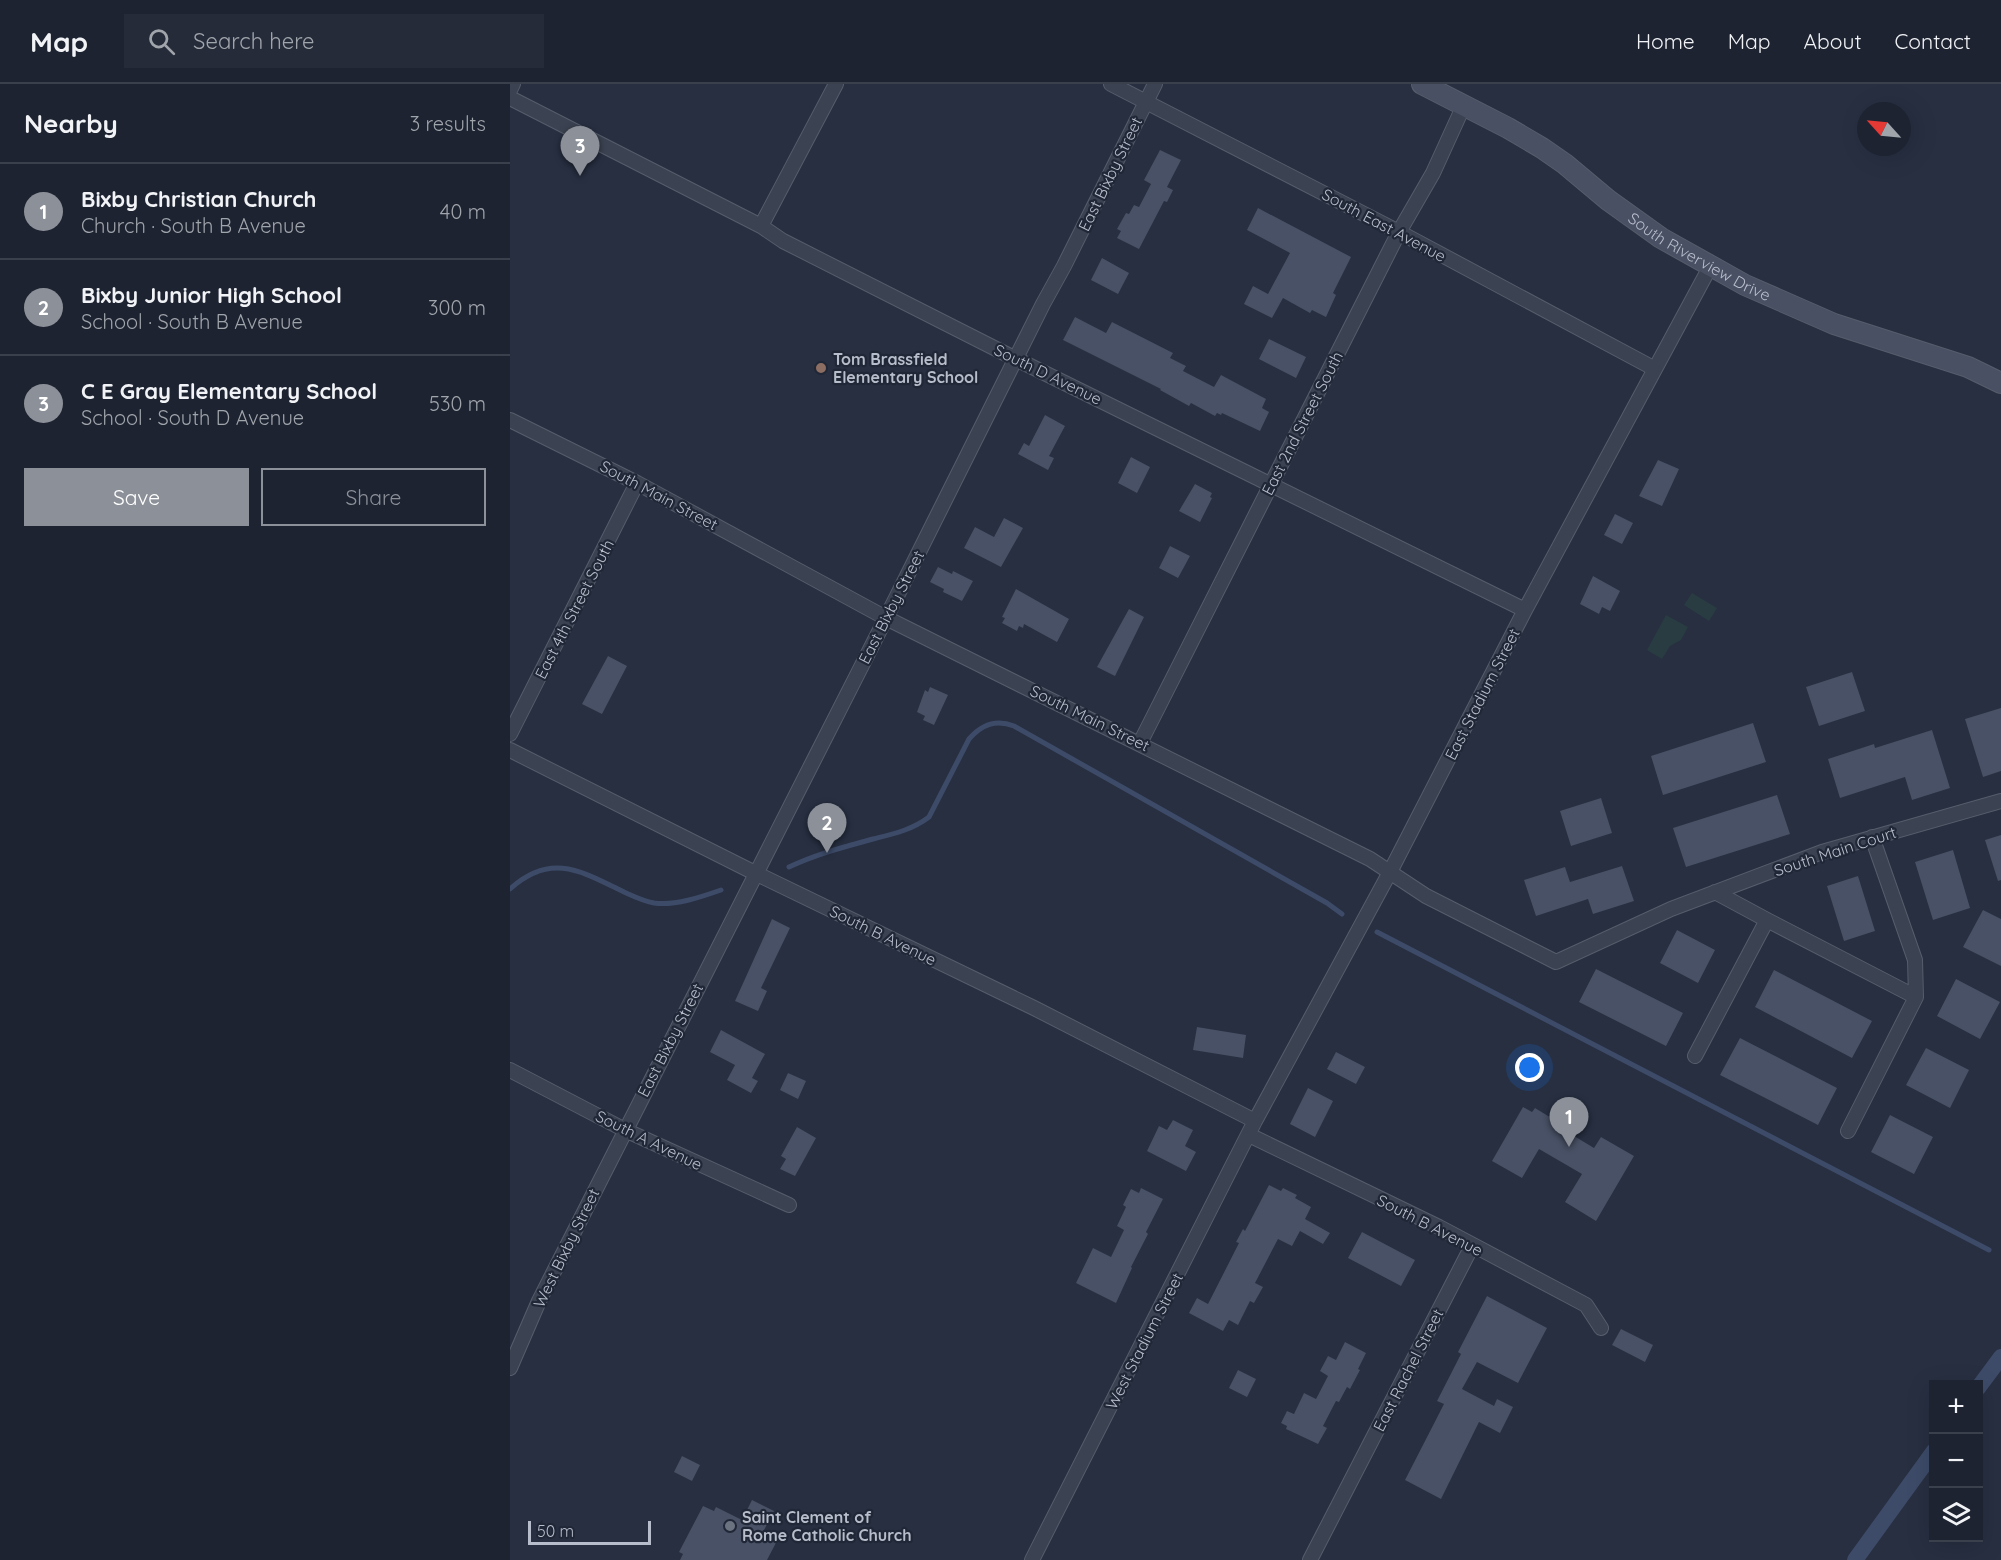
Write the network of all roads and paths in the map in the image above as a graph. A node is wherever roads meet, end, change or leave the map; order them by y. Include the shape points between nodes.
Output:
1 (513, 84) edge
2 (836, 84) edge
3 (1111, 84) edge
4 (1155, 84) edge
5 (1422, 84) edge
6 (510, 90) edge
7 (510, 98) edge
8 (1146, 102) junction
9 (1464, 105) junction
10 (761, 226) junction
11 (1399, 232) junction
12 (1710, 267) junction
13 (1016, 359) junction
14 (1655, 369) junction
15 (2001, 383) edge
16 (510, 420) edge
17 (637, 483) junction
18 (1271, 484) junction
19 (1526, 610) junction
20 (886, 618) junction
21 (510, 734) edge
22 (1140, 743) junction
23 (510, 750) edge
24 (2001, 801) edge
25 (1872, 837) junction
26 (1390, 872) junction
27 (755, 873) junction
28 (1715, 892) junction
29 (1671, 909) joint
30 (1767, 920) junction
31 (1916, 997) junction
32 (1695, 1056) dead end
33 (510, 1070) edge
34 (1255, 1121) junction
35 (625, 1130) junction
36 (1848, 1131) dead end
37 (1249, 1135) junction
38 (789, 1205) dead end
39 (1472, 1246) junction
40 (1601, 1328) dead end
41 (510, 1368) edge
42 (1032, 1560) edge
43 (1310, 1560) edge

1 - 6 street
2 - 10 street
3 - 8 street, South East Avenue
4 - 8 street, East Bixby Street
5 - 9 street, South Riverview Drive
7 - 10 street, South D Avenue
8 - 11 street, South East Avenue
8 - 13 street, East Bixby Street
9 - 11 street, East 2nd Street South via 1433,173
9 - 12 street, South Riverview Drive via 1542,148 1661,238
10 - 13 street, South D Avenue via 783,241
11 - 14 street, South East Avenue
11 - 18 street, East 2nd Street South
12 - 14 street, East Stadium Street
12 - 15 street, South Riverview Drive via 1808,314 1968,367
13 - 18 street, South D Avenue
13 - 20 street, East Bixby Street
14 - 19 street, East Stadium Street
16 - 17 street, South Main Street
17 - 20 street, South Main Street
17 - 21 street, East 4th Street South
18 - 19 street, South D Avenue
18 - 22 street, East 2nd Street South
19 - 26 street, East Stadium Street
20 - 22 street, South Main Street
20 - 27 street, East Bixby Street
22 - 26 street, South Main Street
23 - 27 street, South B Avenue
24 - 25 street, South Main Court
25 - 28 street, South Main Court
25 - 31 street via 1915,960
26 - 29 street, South Main Street via 1426,896 1556,962
26 - 34 street, East Stadium Street
27 - 34 street, South B Avenue via 1034,1008
27 - 35 street, East Bixby Street
28 - 29 street, South Main Court
28 - 30 street
30 - 31 street
30 - 32 street
31 - 36 street
33 - 35 street, South A Avenue
34 - 37 street, West Stadium Street
35 - 38 street, South A Avenue
35 - 41 street, West Bixby Street via 539,1301
37 - 39 street, South B Avenue
37 - 42 street, West Stadium Street
39 - 40 street, South B Avenue via 1586,1305
39 - 43 street, East Rachel Street

